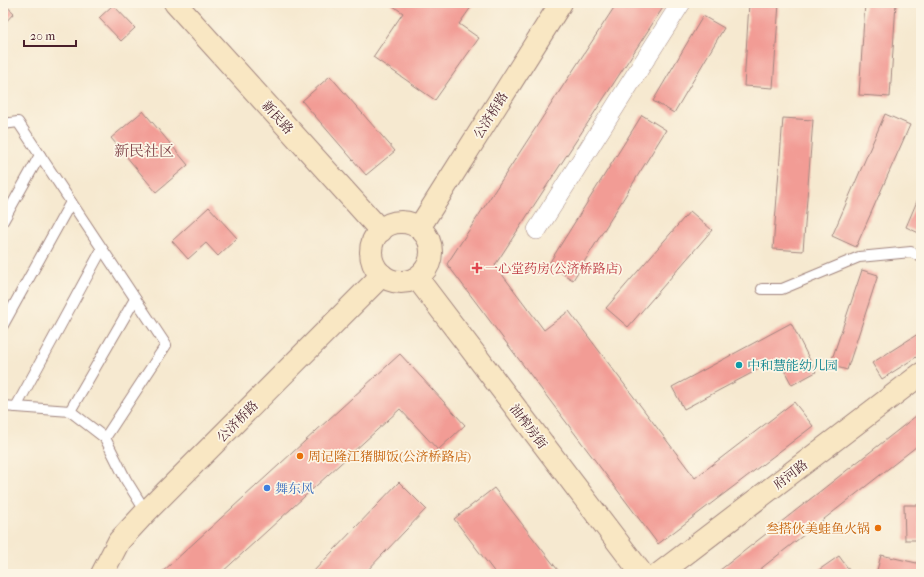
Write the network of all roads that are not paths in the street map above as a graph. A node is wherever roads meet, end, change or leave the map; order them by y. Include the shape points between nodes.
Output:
1 (175, 3) edge
2 (562, 3) edge
3 (681, 3) edge
4 (3, 124) edge
5 (40, 155) junction
6 (71, 202) junction
7 (3, 221) edge
8 (419, 228) junction
9 (537, 230) dead end
10 (381, 231) junction
11 (102, 249) junction
12 (921, 257) edge
13 (382, 275) junction
14 (417, 278) junction
15 (762, 289) dead end
16 (135, 299) junction
17 (3, 325) edge
18 (921, 374) edge
19 (3, 406) edge
20 (16, 407) junction
21 (70, 410) junction
22 (105, 438) junction
23 (146, 512) junction
24 (102, 574) edge
25 (642, 574) edge
26 (659, 574) edge

1 - 10 main road, 新民路
2 - 8 main road, 公济桥路
3 - 9 street
4 - 5 lane via 18,122
5 - 6 lane
5 - 7 lane
6 - 11 lane
6 - 17 lane
8 - 10 main road via 410,223 399,222
8 - 14 main road via 431,245 431,254 427,268
10 - 13 main road via 374,239 371,249 372,259
11 - 16 lane
11 - 20 lane
12 - 15 lane via 911,252 859,258 782,289
13 - 14 main road via 399,282
13 - 23 main road, 公济桥路
14 - 25 main road, 油榨房街
16 - 21 lane
16 - 22 lane via 166,345
18 - 26 main road, 府河路
19 - 20 lane
20 - 21 lane
21 - 22 lane
22 - 23 lane
23 - 24 main road, 公济桥路 via 119,541

